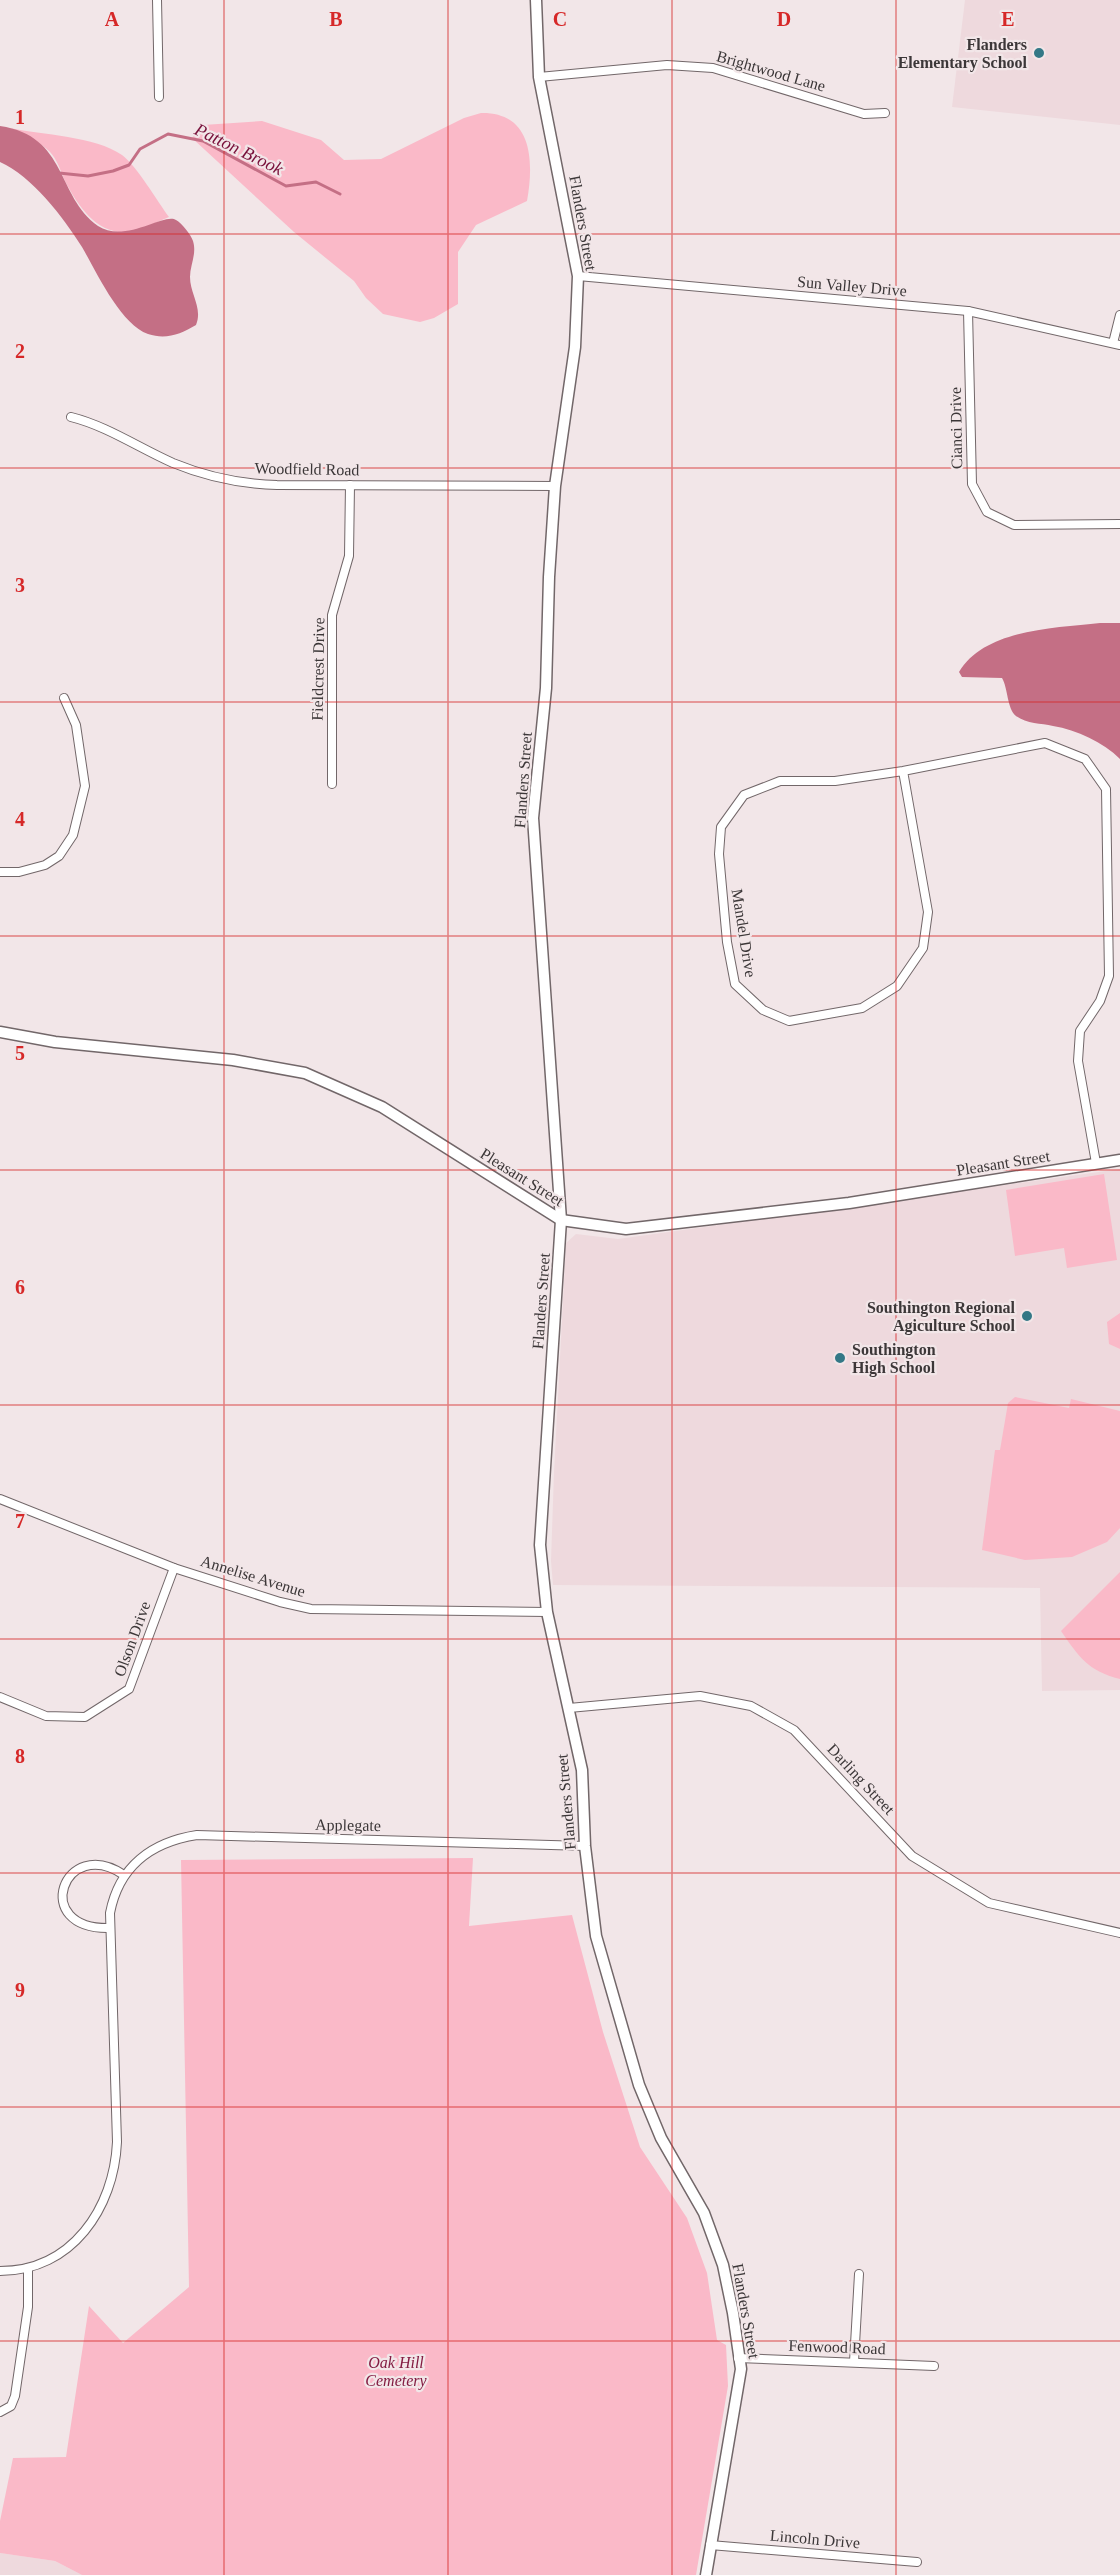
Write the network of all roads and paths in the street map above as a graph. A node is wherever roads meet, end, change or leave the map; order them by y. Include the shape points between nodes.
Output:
1 (157, 0) edge
2 (536, 0) edge
3 (539, 76) junction
4 (159, 97) dead end
5 (885, 113) dead end
6 (578, 276) junction
7 (968, 311) junction
8 (1120, 315) edge
9 (1116, 344) edge
10 (71, 417) dead end
11 (350, 485) junction
12 (555, 486) junction
13 (1120, 524) edge
14 (64, 698) dead end
15 (903, 771) junction
16 (332, 784) dead end
17 (0, 872) edge
18 (0, 1032) edge
19 (1120, 1160) edge
20 (1096, 1163) junction
21 (561, 1220) junction
22 (0, 1499) edge
23 (174, 1568) junction
24 (547, 1612) junction
25 (0, 1697) edge
26 (569, 1708) junction
27 (585, 1846) junction
28 (124, 1875) junction
29 (110, 1928) junction
30 (1120, 1933) edge
31 (28, 2268) junction
32 (0, 2271) edge
33 (859, 2274) dead end
34 (738, 2358) junction
35 (854, 2362) junction
36 (934, 2366) dead end
37 (0, 2412) edge
38 (710, 2545) junction
39 (917, 2562) dead end
40 (706, 2575) edge

1 - 4 street
2 - 3 street, Flanders Street
3 - 5 street, Brightwood Lane via 667,65 712,68 864,114
3 - 6 street, Flanders Street
6 - 7 street, Sun Valley Drive
6 - 12 street, Flanders Street via 575,346
7 - 9 street, Sun Valley Drive
7 - 13 street, Cianci Drive via 972,484 987,512 1014,525
8 - 9 street
10 - 11 street, Woodfield Road via 217,478 258,484
11 - 12 street, Woodfield Road
11 - 16 street, Fieldcrest Drive via 349,556 332,615
12 - 21 street, Flanders Street via 546,688 532,818
14 - 17 street via 76,726 85,786 73,835 59,856 45,865 20,872
15 - 15 street, Mandel Drive via 835,781 780,781 744,795 721,827 718,854 735,984 763,1010 789,1021 862,1008 897,986 923,948 928,912
15 - 20 street, Mandel Drive via 1045,743 1085,759 1106,789 1109,976 1100,1001 1080,1031 1078,1061
18 - 21 street, Pleasant Street via 55,1042 233,1060 305,1073 381,1107
19 - 20 street, Pleasant Street
20 - 21 street, Pleasant Street via 849,1203 626,1229
21 - 24 street, Flanders Street via 540,1545
22 - 23 street, Annelise Avenue
23 - 24 street, Annelise Avenue via 311,1609
23 - 25 street, Olson Drive via 129,1689 85,1718 46,1716
24 - 26 street, Flanders Street
26 - 27 street, Flanders Street via 582,1770
26 - 30 street, Darling Street via 700,1696 751,1706 794,1730 912,1856 989,1903
27 - 28 street, Applegate via 197,1835 151,1850
27 - 34 street, Flanders Street via 596,1935 639,2085 661,2139 704,2212 723,2265
28 - 29 street, Applegate via 113,1900
28 - 29 street via 106,1865 92,1863 75,1871 64,1886 66,1909 74,1921 93,1928
29 - 31 street, Applegate via 117,2142 114,2174 98,2216 80,2236 55,2256
31 - 32 street, Applegate
31 - 37 street via 28,2307 15,2396 10,2406
33 - 35 street
34 - 35 street, Fenwood Road
34 - 38 street, Flanders Street via 741,2370
35 - 36 street, Fenwood Road
38 - 39 street, Lincoln Drive
38 - 40 street, Flanders Street

